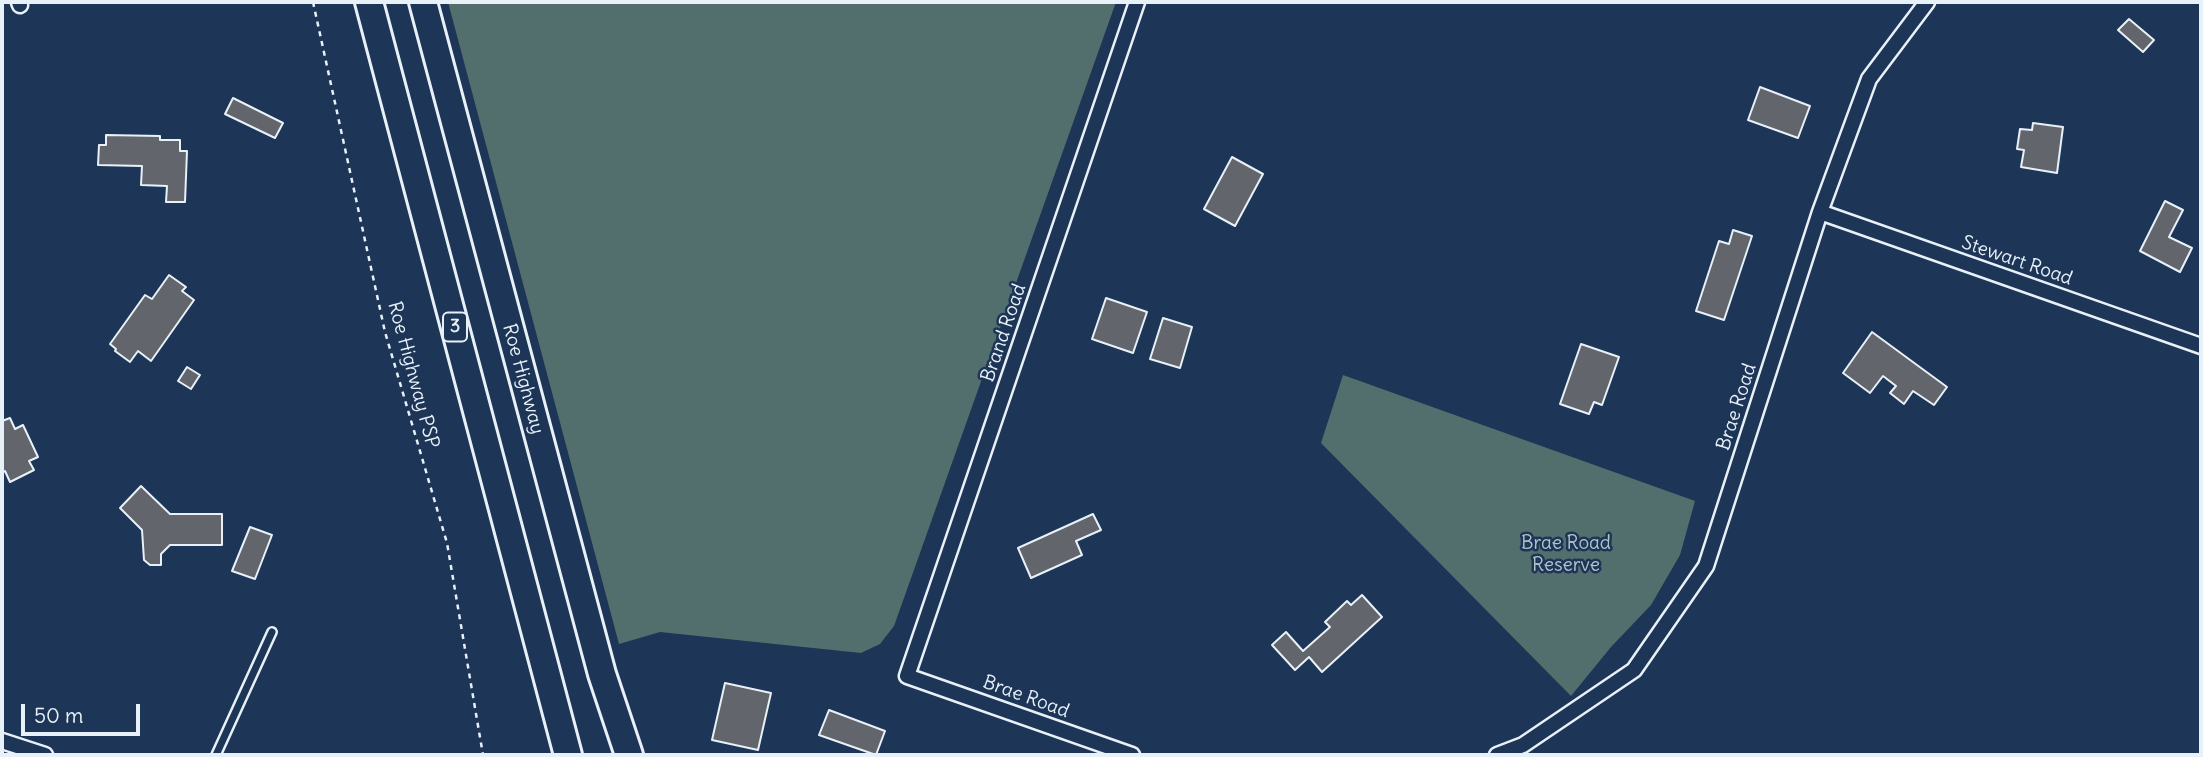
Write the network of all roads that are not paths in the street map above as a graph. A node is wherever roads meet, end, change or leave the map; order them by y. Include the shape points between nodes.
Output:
1 (369, 2) edge
2 (423, 2) edge
3 (1137, 2) edge
4 (1927, 2) edge
5 (1820, 212) junction
6 (2201, 346) edge
7 (272, 632) dead end
8 (907, 676) joint
9 (2, 741) edge
10 (45, 755) edge
11 (216, 755) edge
12 (568, 755) edge
13 (629, 755) edge
14 (1132, 755) edge
15 (1497, 755) edge

1 - 12 highway, 3
2 - 13 highway, Roe Highway via 602,674
3 - 8 street, Brand Road
4 - 5 street, Brae Road via 1869,79
5 - 6 street, Stewart Road
5 - 15 street, Brae Road via 1706,566 1634,670 1523,745
7 - 11 lane
8 - 14 street, Brae Road
9 - 10 street

